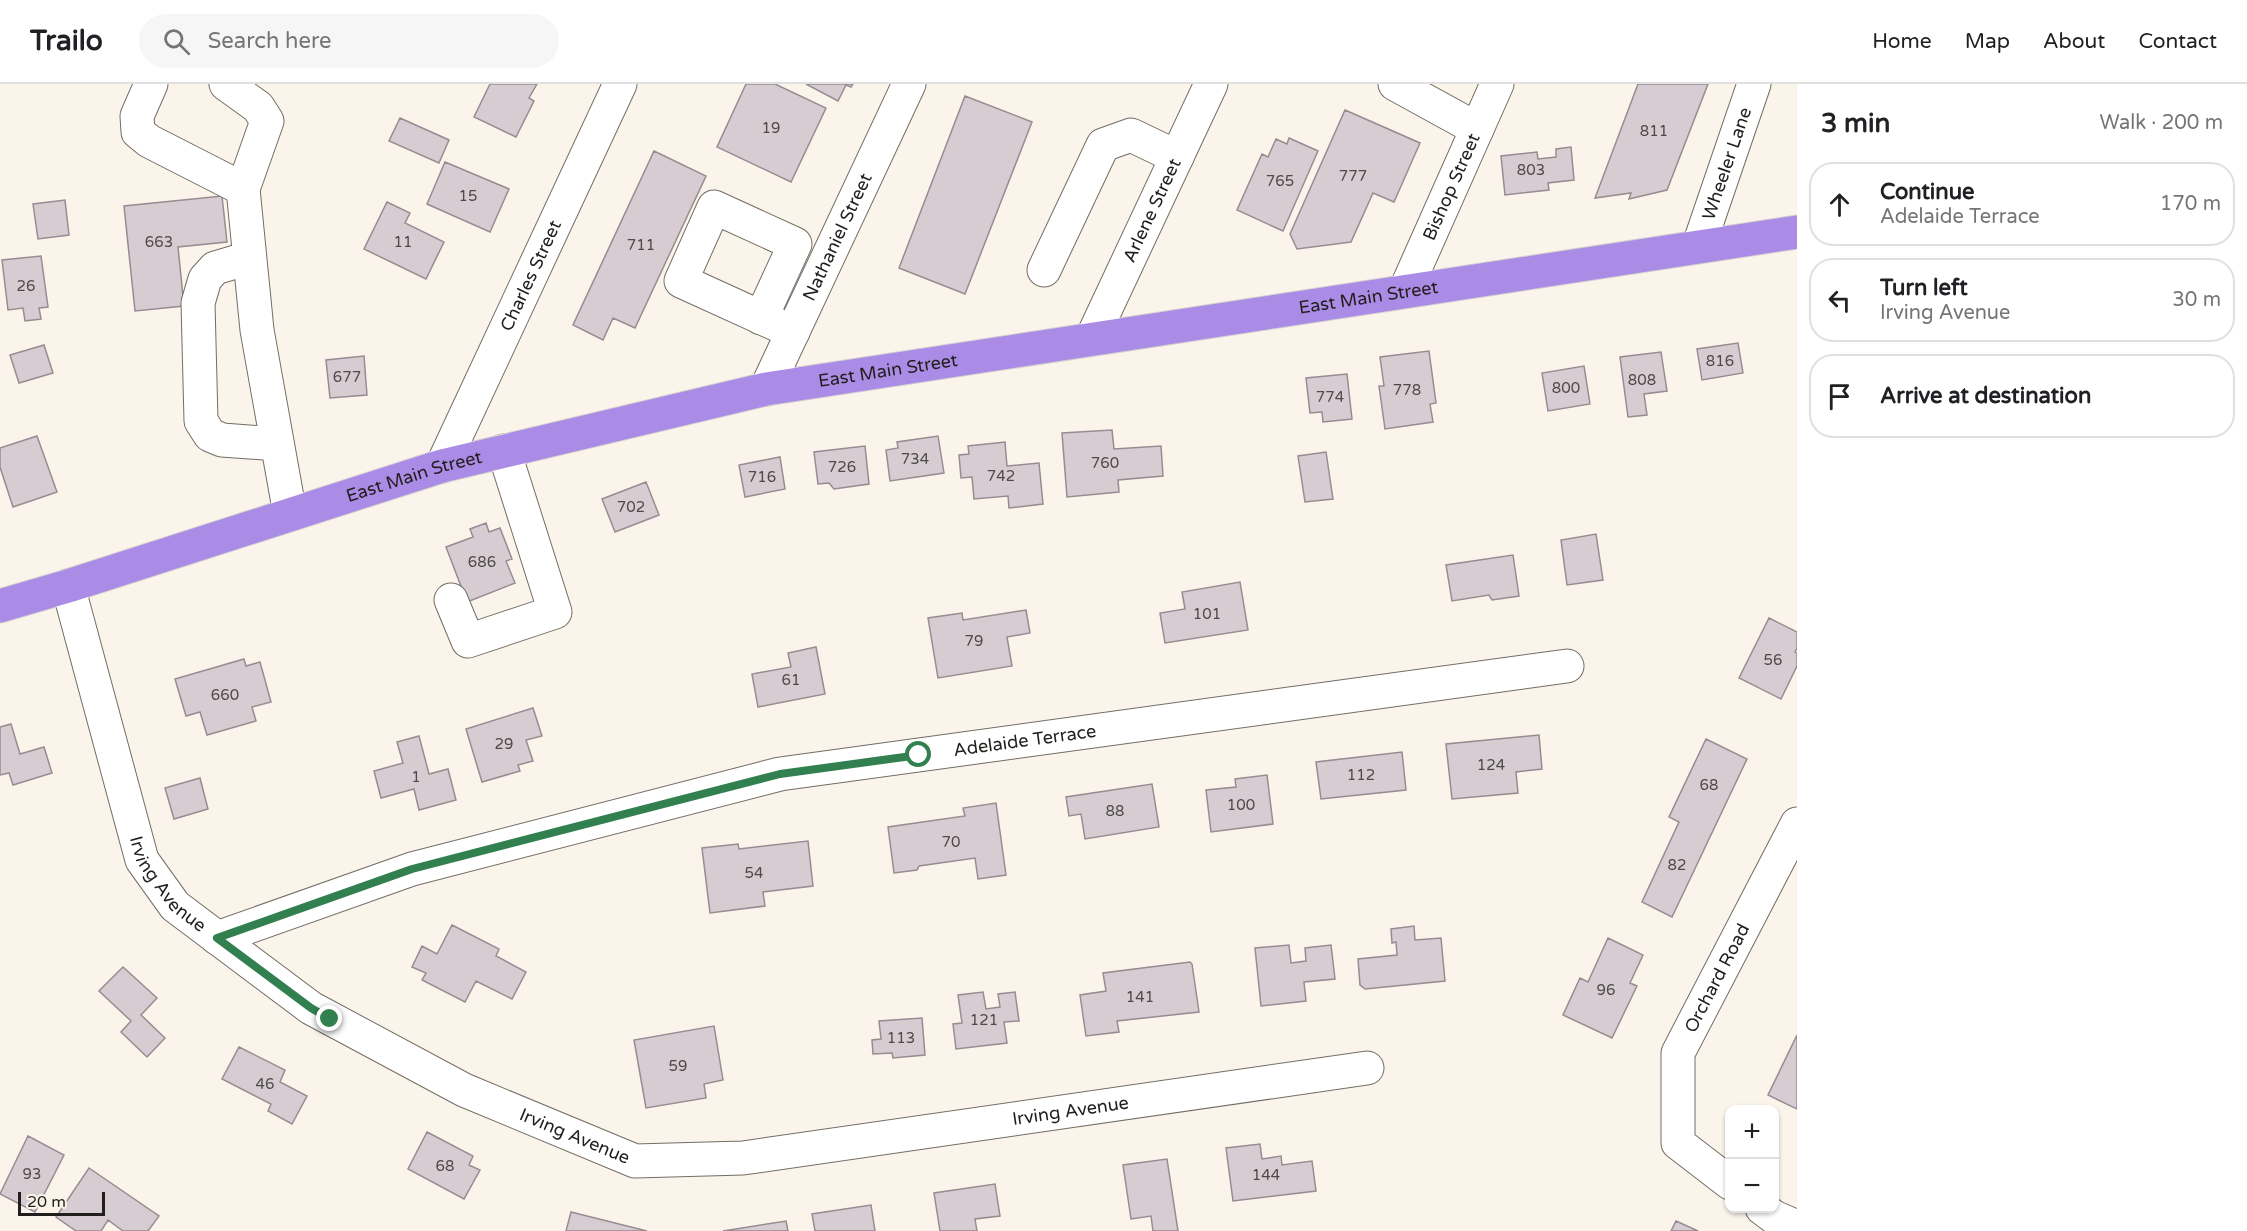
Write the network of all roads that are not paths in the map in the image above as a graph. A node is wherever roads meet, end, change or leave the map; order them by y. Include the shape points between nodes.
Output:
1 (151, 84) edge
2 (226, 84) edge
3 (620, 84) edge
4 (909, 84) edge
5 (1211, 84) edge
6 (1395, 84) edge
7 (1497, 84) edge
8 (1754, 84) edge
9 (1477, 129) junction
10 (1177, 157) junction
11 (243, 189) junction
12 (1797, 231) edge
13 (1699, 245) junction
14 (249, 258) junction
15 (1044, 270) dead end
16 (1405, 291) junction
17 (761, 318) dead end
18 (793, 332) junction
19 (1092, 338) junction
20 (766, 388) junction
21 (277, 444) junction
22 (504, 451) junction
23 (442, 466) junction
24 (290, 514) junction
25 (68, 586) junction
26 (452, 600) dead end
27 (0, 606) edge
28 (1567, 666) dead end
29 (1797, 824) edge
30 (217, 938) junction
31 (1367, 1068) dead end
32 (1725, 1179) edge
33 (1768, 1213) edge
34 (1797, 1227) edge

1 - 11 street via 137,116 138,132
2 - 11 street via 258,107 267,122
3 - 23 street, Charles Street
4 - 18 street, Nathaniel Street
5 - 10 street, Arlene Street
6 - 9 street
7 - 9 street, Bishop Street
8 - 13 street, Wheeler Lane
9 - 16 street, Bishop Street
10 - 15 street via 1131,135 1103,145
10 - 19 street, Arlene Street
11 - 14 street
12 - 13 highway, East Main Street
13 - 16 highway, East Main Street
14 - 21 street via 256,330
14 - 21 street via 214,268 205,279 198,303 201,421 210,435 222,440
16 - 19 highway, East Main Street
17 - 18 street
18 - 20 street, Nathaniel Street
19 - 20 highway, East Main Street
20 - 22 highway, East Main Street
21 - 24 street
22 - 23 highway, East Main Street
22 - 26 street via 555,612 468,641
23 - 24 highway, East Main Street
24 - 25 highway, East Main Street
25 - 27 highway, East Main Street
25 - 30 street, Irving Avenue via 142,860 175,906
28 - 30 street, Adelaide Terrace via 780,774 412,869
29 - 32 street, Orchard Road via 1678,1053 1678,1143
30 - 31 street, Irving Avenue via 311,1008 464,1090 635,1161 743,1158
33 - 34 street

